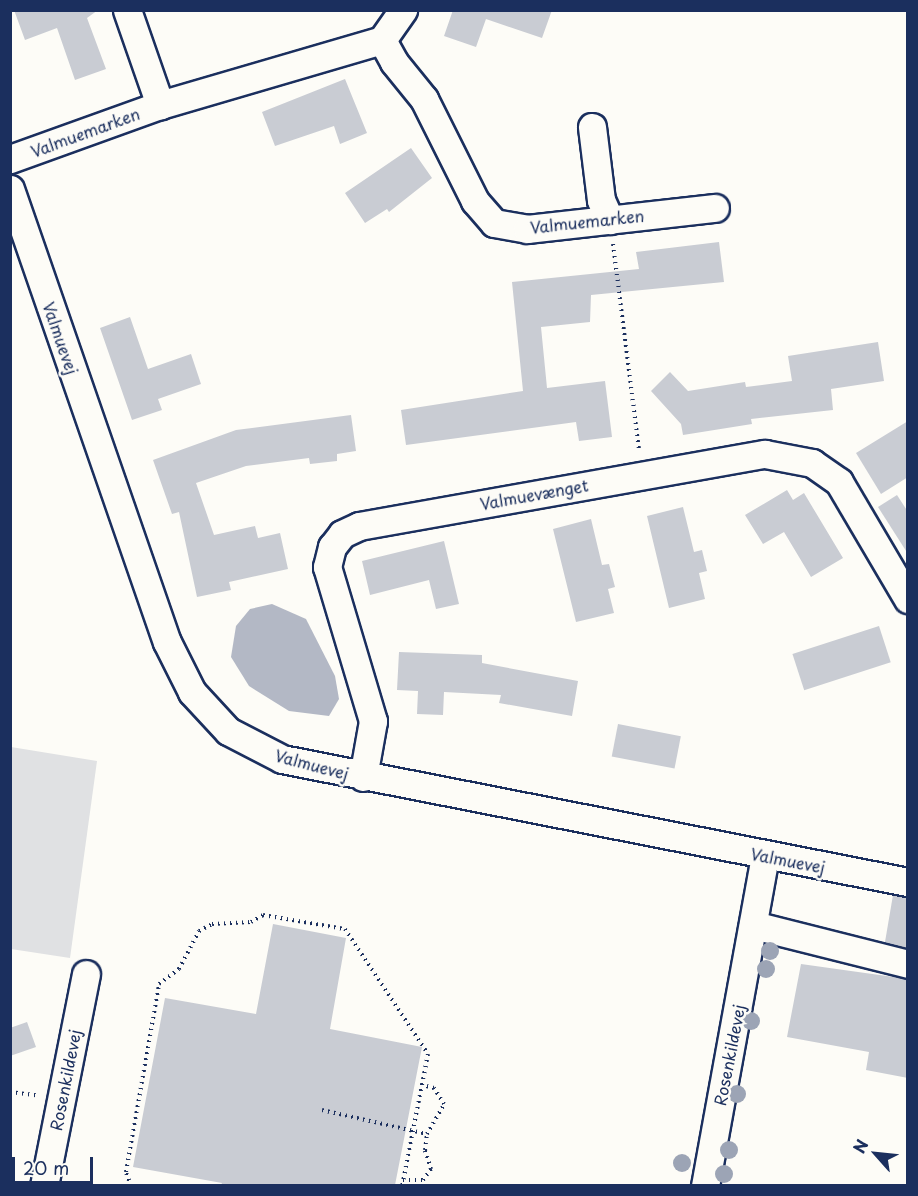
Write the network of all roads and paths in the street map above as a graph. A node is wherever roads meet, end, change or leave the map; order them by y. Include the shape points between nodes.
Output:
1 (127, 10) edge
2 (403, 10) edge
3 (382, 40) junction
4 (160, 105) junction
5 (592, 128) dead end
6 (10, 159) edge
7 (10, 189) edge
8 (716, 208) dead end
9 (610, 219) junction
10 (642, 474) junction
11 (908, 598) edge
12 (363, 777) junction
13 (765, 855) junction
14 (908, 882) edge
15 (753, 925) junction
16 (908, 964) edge
17 (86, 974) dead end
18 (422, 1085) junction
19 (322, 1110) dead end
20 (412, 1132) junction
21 (427, 1134) junction
22 (402, 1183) edge
23 (44, 1185) edge
24 (131, 1185) edge
25 (705, 1185) edge

1 - 4 street, Valmuemarken
2 - 3 street
3 - 4 street, Valmuemarken
3 - 9 street, Valmuemarken via 424,99 475,201 494,223 527,229
4 - 6 street, Valmuemarken
5 - 9 street via 601,200
7 - 12 street, Valmuevej via 167,642 192,692 228,731 282,759
8 - 9 street, Valmuemarken
9 - 10 path
10 - 11 street, Valmuevænget via 765,454 812,463 839,482
10 - 12 street, Valmuevænget via 359,526 342,534 332,547 327,567 373,721
12 - 13 street, Valmuevej
13 - 14 street, Valmuevej
13 - 15 street, Rosenkildevej
15 - 16 street
15 - 25 street, Rosenkildevej
17 - 23 street, Rosenkildevej
18 - 20 path
18 - 21 path via 434,1088 444,1104
18 - 24 path via 428,1054 345,929 263,915 251,922 212,924 199,931 179,969 159,984 126,1172
19 - 20 path
20 - 21 path
20 - 22 path
21 - 22 path via 425,1150 431,1169 423,1180

